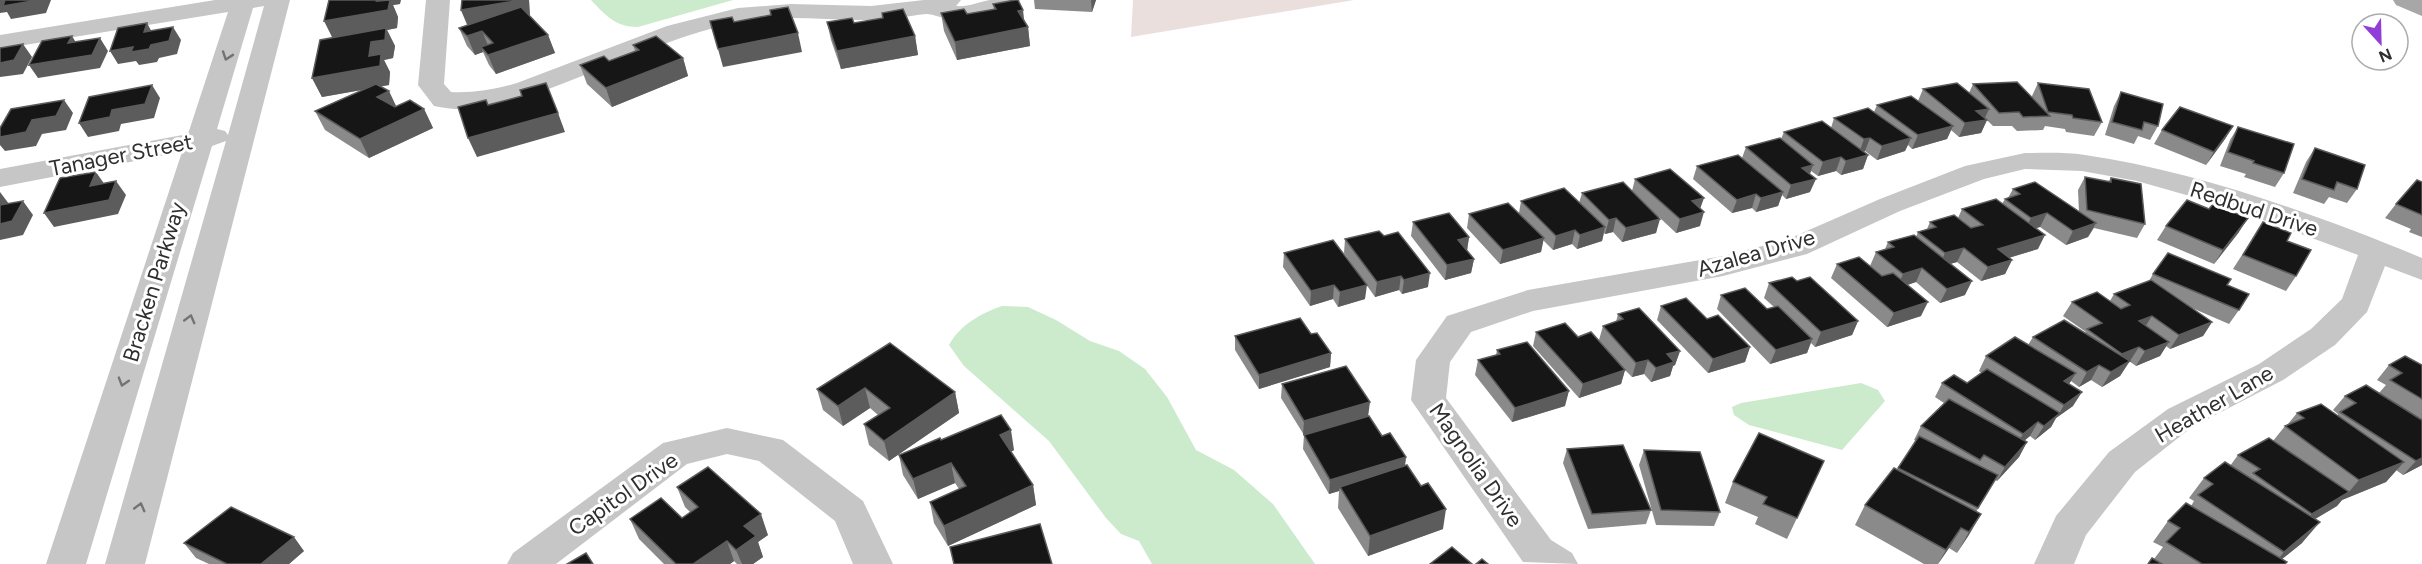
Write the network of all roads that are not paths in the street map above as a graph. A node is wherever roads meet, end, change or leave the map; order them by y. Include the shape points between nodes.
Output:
1 (278, 0) edge
2 (438, 0) edge
3 (1008, 0) edge
4 (2405, 0) edge
5 (249, 1) edge
6 (940, 4) edge
7 (2422, 8) edge
8 (0, 42) edge
9 (242, 132) junction
10 (199, 140) junction
11 (2082, 162) joint
12 (0, 178) edge
13 (209, 249) junction
14 (2375, 250) junction
15 (161, 259) junction
16 (2422, 270) edge
17 (1460, 324) joint
18 (66, 564) edge
19 (125, 564) edge
20 (527, 564) edge
21 (873, 564) edge
22 (1558, 564) edge
23 (2054, 564) edge

1 - 9 street, Bracken Parkway
2 - 6 street via 431,85 443,100 472,102 515,93 695,24 786,10 898,12
3 - 6 street via 971,13 949,14
4 - 7 main road
5 - 8 street
5 -> 10 street, Bracken Parkway
9 - 10 street, Tanager Street
9 - 13 street, Bracken Parkway
10 - 12 street, Tanager Street
10 - 15 street, Bracken Parkway
11 - 14 street, Redbud Drive via 2140,173 2224,197
11 - 17 street, Azalea Drive via 2025,161 1975,172 1796,247 1722,266 1528,301
13 - 15 street
19 -> 13 street, Bracken Parkway
14 - 16 street, Redbud Drive
14 - 23 street, Heather Lane via 2356,304 2323,337 2271,372 2180,418 2122,462 2070,526
15 -> 18 street, Bracken Parkway
17 - 22 street, Magnolia Drive via 1433,360 1428,400 1537,551
20 - 21 street, Capitol Drive via 676,453 728,441 770,450 850,512

